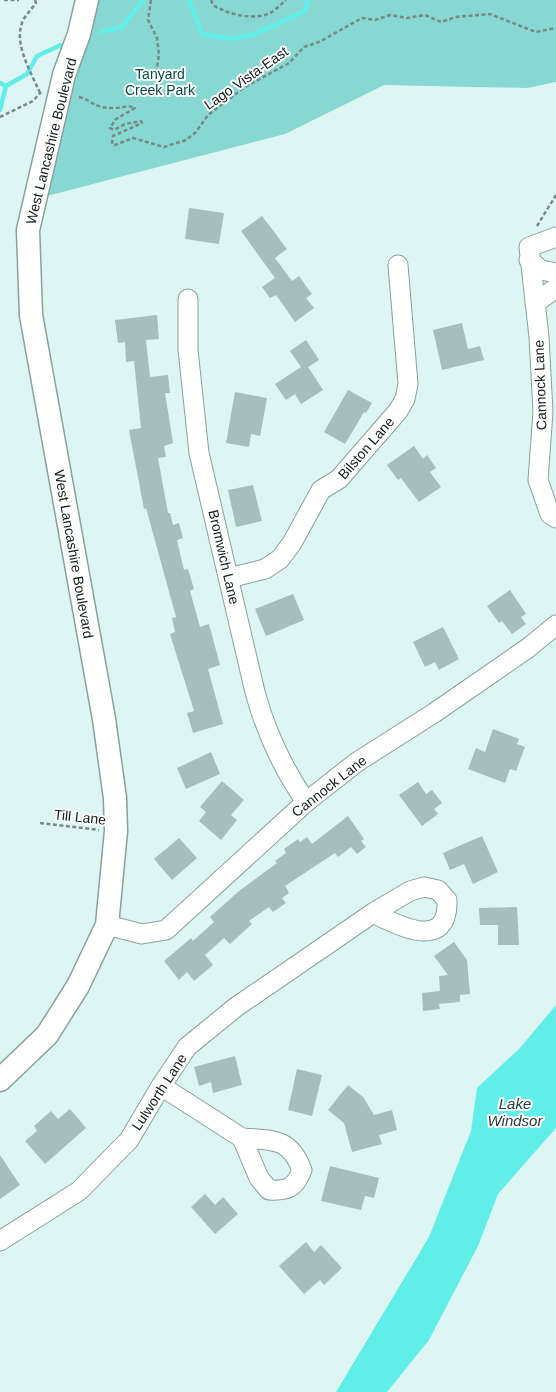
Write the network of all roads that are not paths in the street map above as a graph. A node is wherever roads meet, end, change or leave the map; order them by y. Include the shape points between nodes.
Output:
1 (87, 0) edge
2 (556, 237) edge
3 (529, 253) junction
4 (398, 265) dead end
5 (556, 273) edge
6 (556, 288) edge
7 (188, 299) dead end
8 (535, 303) junction
9 (556, 518) edge
10 (229, 578) junction
11 (556, 625) edge
12 (306, 802) junction
13 (373, 913) dead end
14 (107, 925) junction
15 (0, 1080) edge
16 (161, 1086) junction
17 (242, 1138) dead end
18 (0, 1241) edge

1 - 14 main road, West Lancashire Boulevard via 62,84 28,230 31,315 104,719 115,798 116,832
2 - 3 street
3 - 5 street via 541,270
3 - 8 street, Cannock Lane
4 - 10 street, Bilston Lane via 408,384 405,399 339,479 321,490 280,559 265,569
6 - 8 street
7 - 10 street, Bromwich Lane via 188,350 200,453
8 - 9 street, Cannock Lane via 543,412 538,480 550,514
10 - 12 street, Bromwich Lane via 262,719 279,761
11 - 12 street, Cannock Lane via 458,697 357,762
12 - 14 street, Cannock Lane via 166,930 142,934
13 - 16 street, Lulworth Lane via 236,1006 188,1047
14 - 15 main road, West Lancashire Boulevard via 78,986 47,1034
16 - 17 street
16 - 18 street, Lulworth Lane via 129,1140 79,1191

